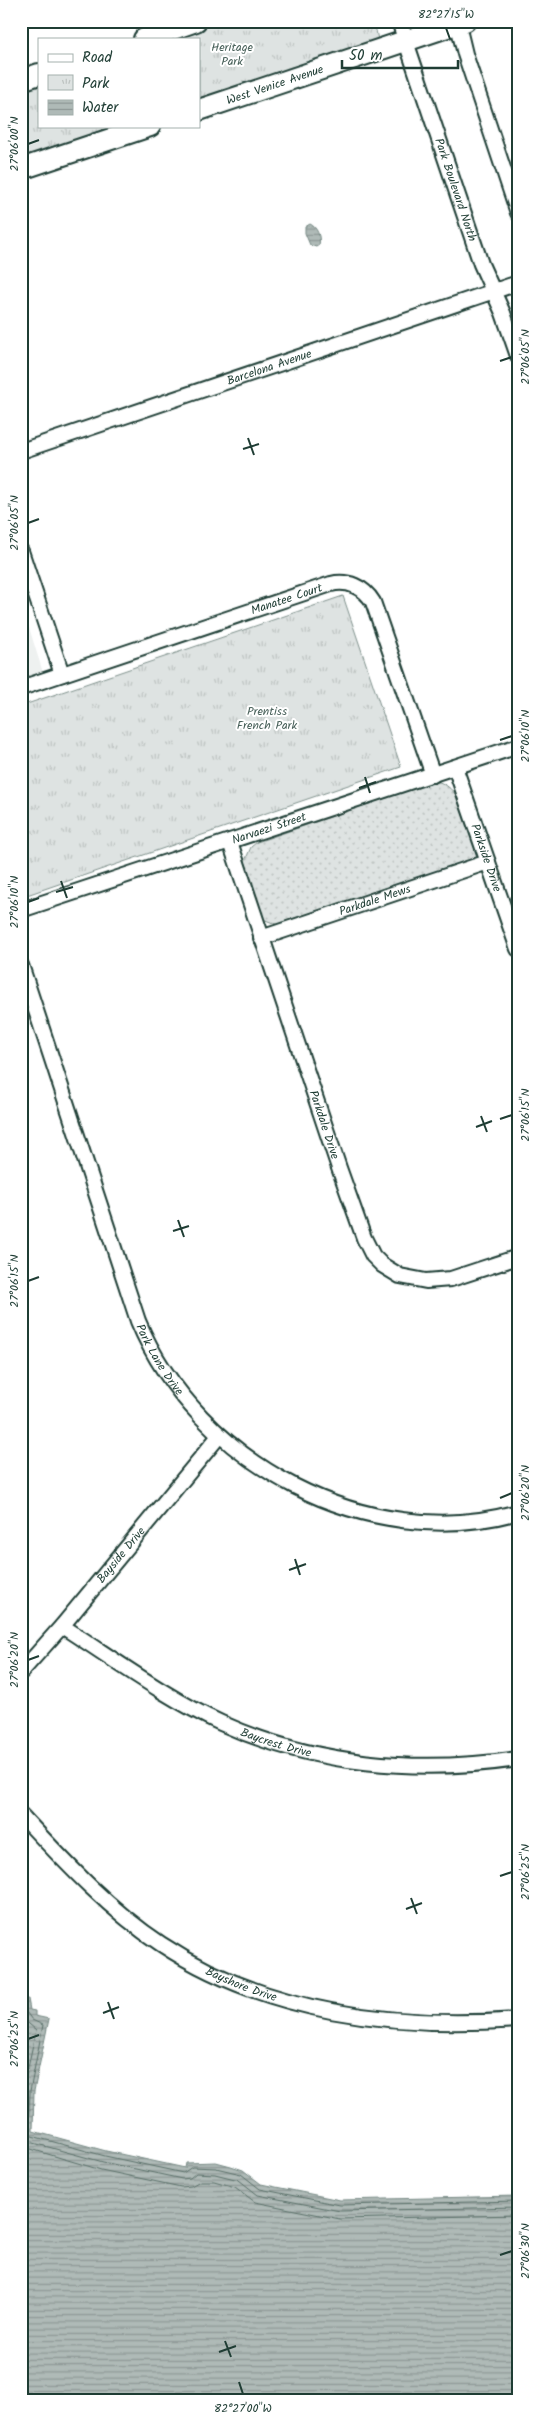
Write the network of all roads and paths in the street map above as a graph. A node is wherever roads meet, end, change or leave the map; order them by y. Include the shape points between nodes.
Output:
1 (196, 21) edge
2 (399, 21) edge
3 (459, 22) edge
4 (147, 38) edge
5 (405, 40) junction
6 (38, 74) edge
7 (21, 80) edge
8 (200, 110) edge
9 (144, 128) edge
10 (21, 169) edge
11 (518, 213) edge
12 (518, 283) edge
13 (493, 292) junction
14 (518, 356) edge
15 (21, 451) edge
16 (21, 551) edge
17 (62, 674) junction
18 (21, 688) edge
19 (518, 746) edge
20 (456, 767) junction
21 (433, 775) junction
22 (230, 842) junction
23 (488, 862) junction
24 (21, 910) edge
25 (261, 938) junction
26 (518, 950) edge
27 (21, 965) edge
28 (518, 1257) edge
29 (219, 1436) junction
30 (518, 1512) edge
31 (62, 1626) junction
32 (21, 1672) edge
33 (518, 1759) edge
34 (21, 1816) edge
35 (518, 2020) edge

1 - 4 street
2 - 5 street, Park Boulevard North
3 - 5 street, West Venice Avenue
3 - 11 street via 465,54
5 - 8 street, West Venice Avenue
5 - 13 street, Park Boulevard North
6 - 7 street
9 - 10 street
12 - 13 street, Barcelona Avenue
13 - 14 street, Park Boulevard North
13 - 15 street, Barcelona Avenue
16 - 17 street
17 - 18 street, Manatee Court
17 - 21 street, Manatee Court via 330,584 350,584 364,590 373,602
19 - 20 street, Narvaezi Street
20 - 21 street, Narvaezi Street
20 - 23 street, Parkside Drive
21 - 22 street, Narvaezi Street
22 - 24 street, Narvaezi Street
22 - 25 street, Parkdale Drive
23 - 25 street, Parkdale Mews
23 - 26 street, Parkside Drive
25 - 28 street, Parkdale Drive via 339,1168 373,1256 400,1276 426,1282 451,1279
27 - 29 street, Park Lane Drive via 144,1336 168,1379
29 - 30 street, Park Lane Drive via 299,1489 364,1512 438,1522 476,1520
29 - 31 street, Bayside Drive
31 - 32 street, Bayside Drive
31 - 33 street, Baycrest Drive via 205,1714 248,1734 291,1748 330,1757 407,1766 482,1765
34 - 35 street, Bayshore Drive via 64,1862 138,1927 160,1944 218,1977 275,1997 366,2018 428,2023

